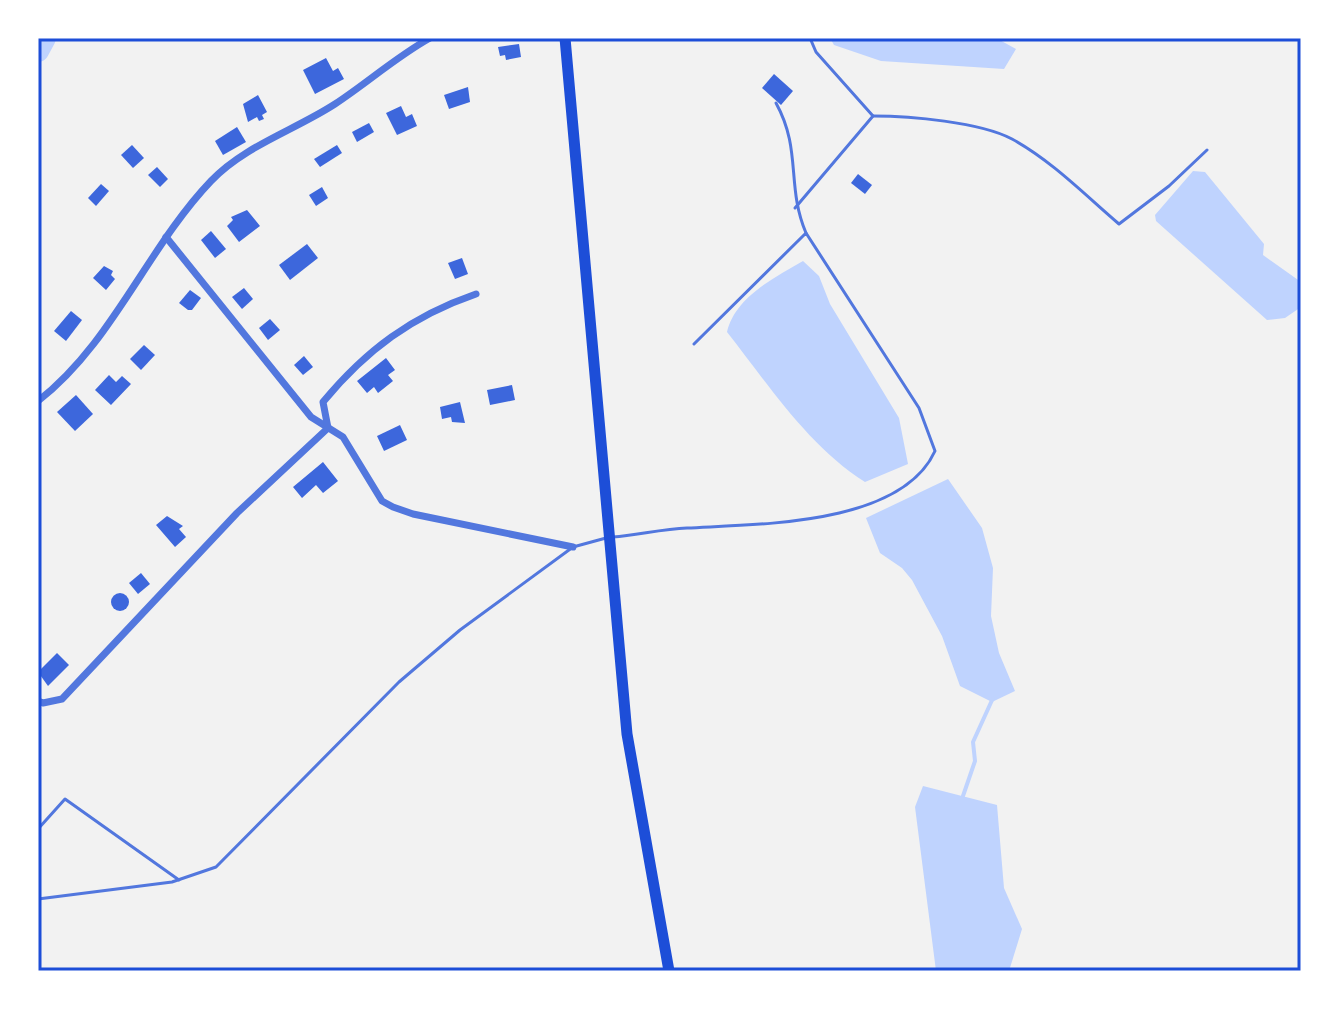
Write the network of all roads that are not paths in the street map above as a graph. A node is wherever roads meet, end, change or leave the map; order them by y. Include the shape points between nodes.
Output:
1 (430, 38) edge
2 (565, 38) edge
3 (810, 38) edge
4 (776, 103) dead end
5 (873, 116) junction
6 (1207, 150) dead end
7 (795, 208) junction
8 (806, 233) junction
9 (166, 237) junction
10 (476, 294) dead end
11 (694, 344) dead end
12 (38, 401) edge
13 (328, 428) junction
14 (609, 537) junction
15 (573, 547) junction
16 (41, 702) edge
17 (38, 829) edge
18 (179, 880) junction
19 (38, 899) edge
20 (669, 971) edge

1 - 9 street via 333,106 212,179
2 - 14 main road
3 - 5 lane via 816,52
4 - 7 lane via 795,158
5 - 6 lane via 921,116 1010,138 1119,224
5 - 7 lane
7 - 8 lane
8 - 11 lane
8 - 14 lane via 927,422 935,451 929,465 895,492 835,515 788,524
9 - 12 street via 65,381
9 - 13 street via 311,417
10 - 13 street via 437,308 388,336 348,372 323,402
13 - 15 street via 343,437 382,501 393,507
13 - 16 street via 237,513 62,699
14 - 15 lane
14 - 20 main road via 627,734
15 - 18 lane via 399,682 216,867
17 - 18 lane via 65,799
18 - 19 lane

